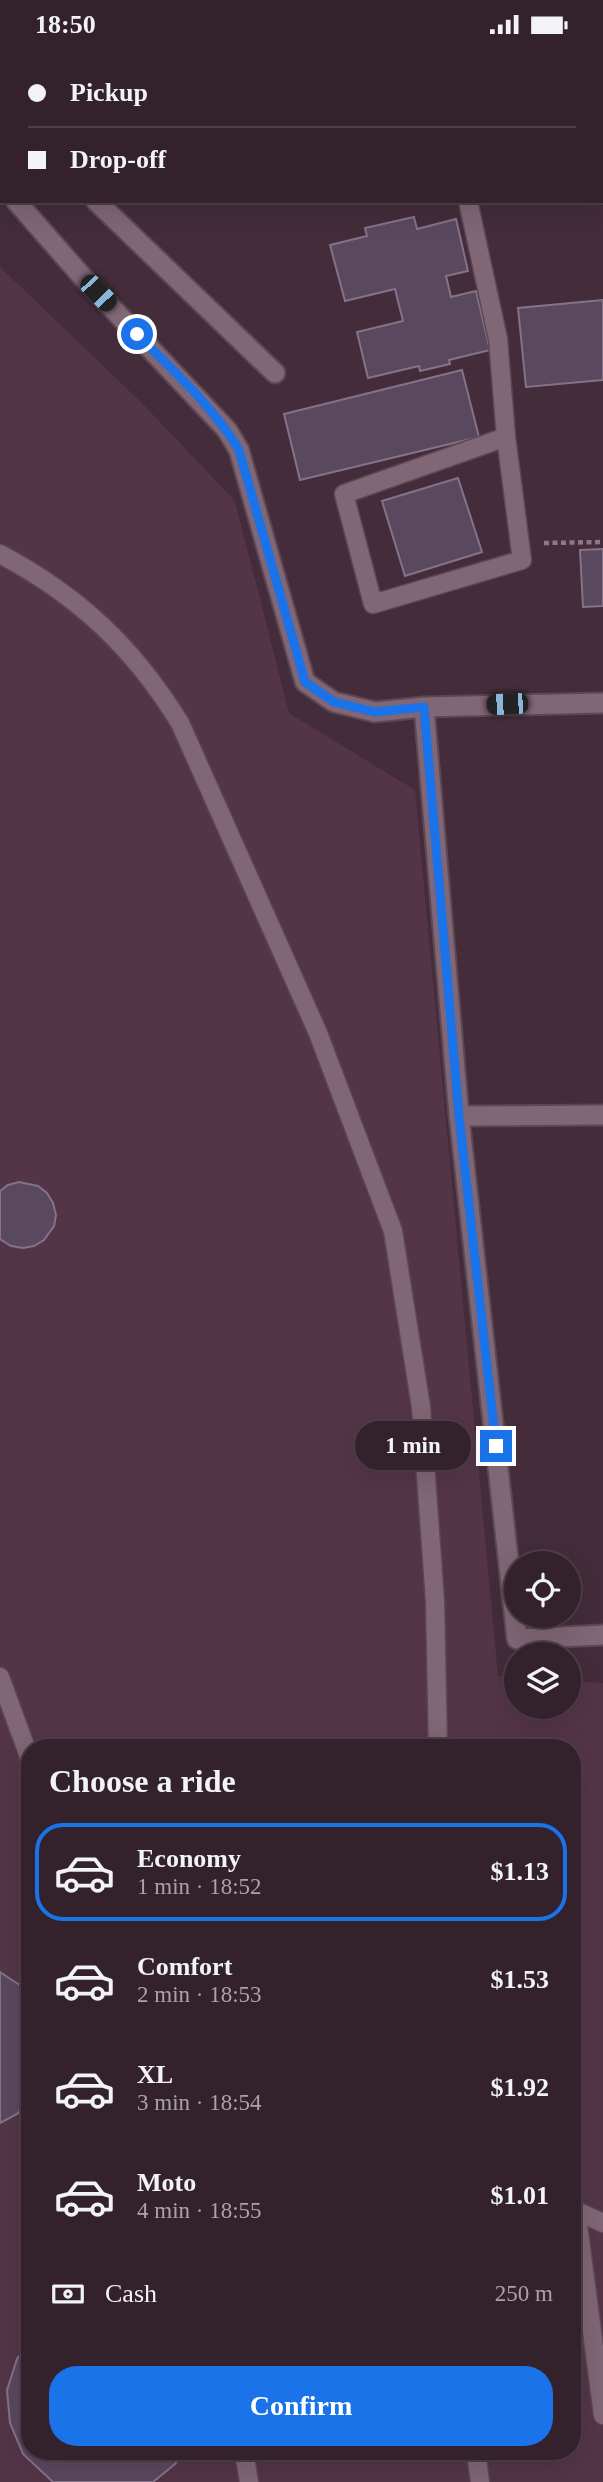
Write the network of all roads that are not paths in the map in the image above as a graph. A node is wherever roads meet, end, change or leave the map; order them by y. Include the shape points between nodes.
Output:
1 (18, 203) edge
2 (98, 203) edge
3 (468, 203) edge
4 (275, 373) dead end
5 (506, 437) junction
6 (0, 554) edge
7 (603, 702) edge
8 (424, 707) junction
9 (603, 1115) edge
10 (459, 1116) junction
11 (603, 1635) edge
12 (0, 1677) edge
13 (23, 1739) edge
14 (438, 1739) edge
15 (581, 2212) edge
16 (603, 2223) edge
17 (581, 2258) edge
18 (603, 2414) edge
19 (245, 2460) edge
20 (477, 2460) edge
21 (249, 2482) edge
22 (480, 2482) edge

1 - 8 street via 227,430 239,450 305,682 334,702 375,712
2 - 4 street
3 - 5 lane via 498,339
5 - 5 lane via 522,560 373,604 344,494
6 - 14 lane via 75,600 106,627 142,667 180,723 318,1033 389,1219 421,1407 435,1601
7 - 8 street
8 - 10 street
9 - 10 street
10 - 11 street via 517,1639
12 - 13 lane
15 - 16 lane
17 - 18 lane
19 - 21 lane
20 - 22 lane

